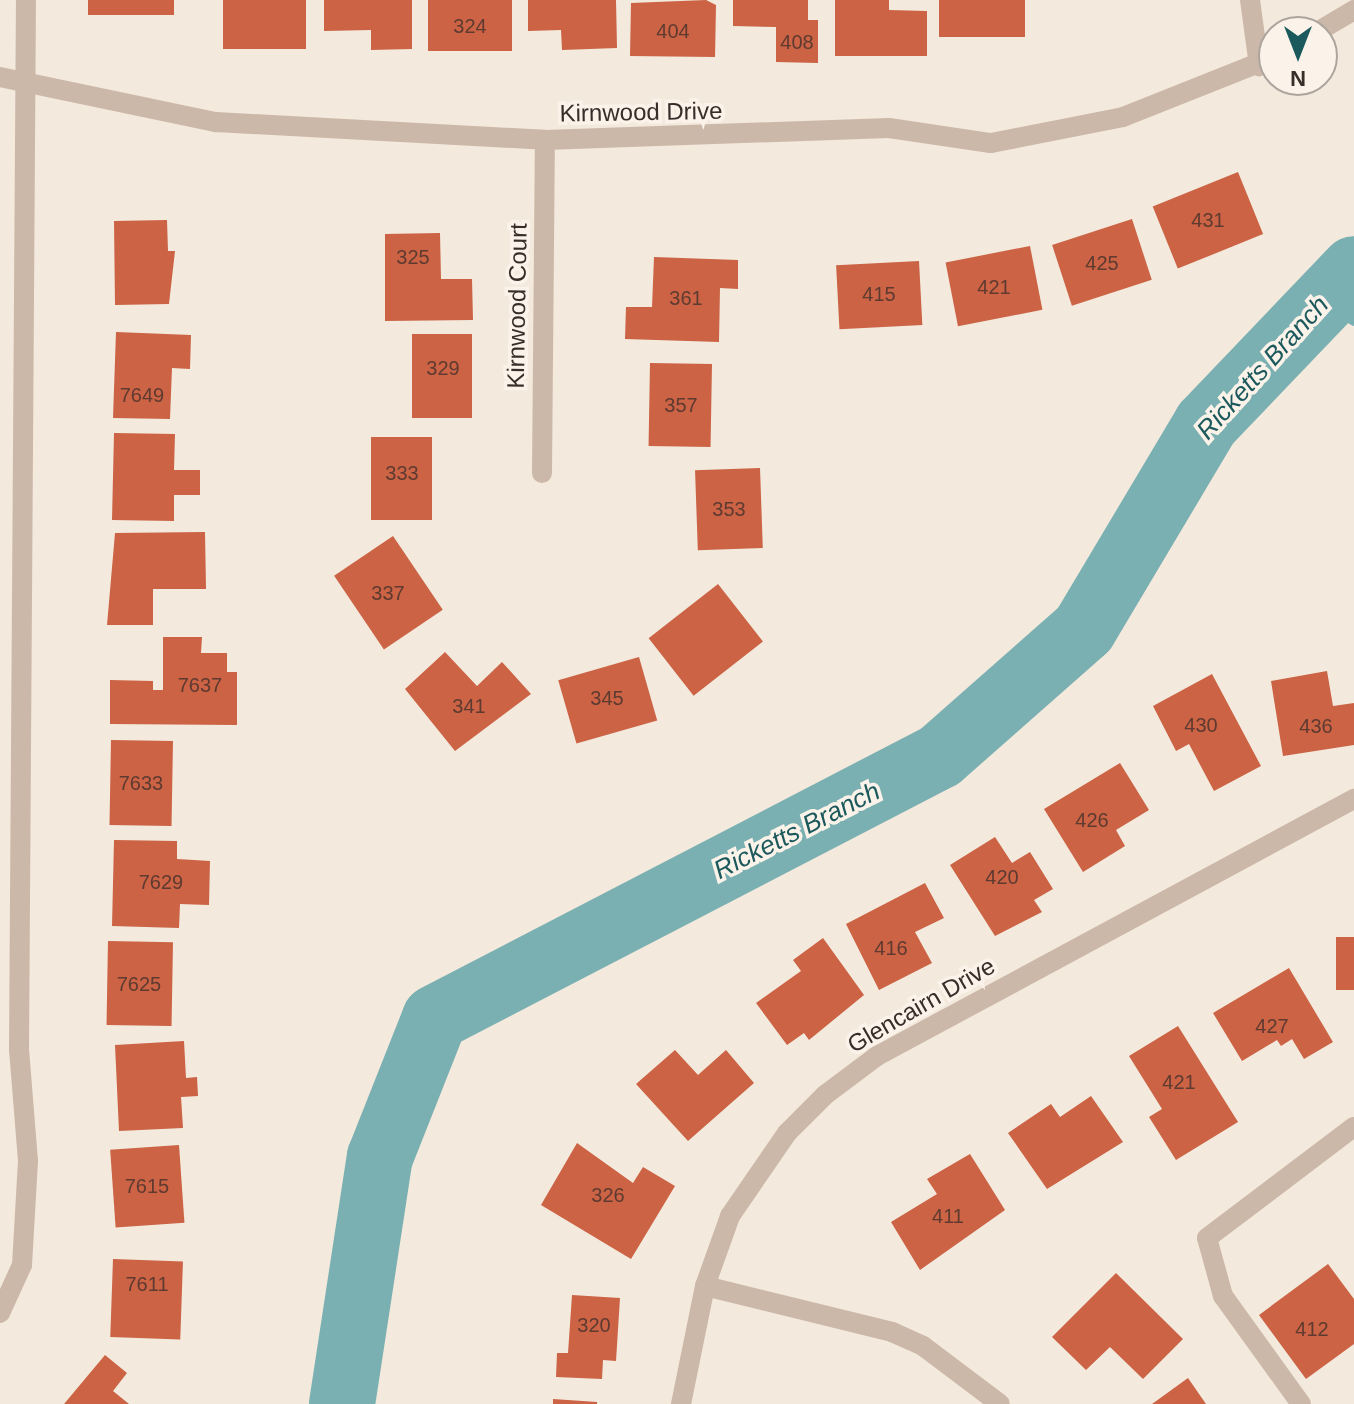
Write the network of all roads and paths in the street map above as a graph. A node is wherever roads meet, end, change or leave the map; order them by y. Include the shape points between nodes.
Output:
1 (26, 0) edge
2 (1250, 0) edge
3 (1258, 30) edge
4 (1258, 64) edge
5 (0, 77) edge
6 (31, 88) junction
7 (545, 140) junction
8 (542, 473) dead end
9 (1354, 799) edge
10 (1354, 1127) edge
11 (705, 1286) junction
12 (0, 1313) edge
13 (681, 1404) edge
14 (1000, 1404) edge
15 (1301, 1404) edge

1 - 6 street
2 - 3 street
4 - 7 street, Kirnwood Drive via 1123,117 991,143 889,128
5 - 6 street, Kirnwood Drive
6 - 7 street, Kirnwood Drive via 216,122
6 - 12 street via 19,1050 28,1161 22,1265
7 - 8 street, Kirnwood Court
9 - 11 street, Glencairn Drive via 877,1056 825,1095 743,1189
10 - 15 street via 1207,1238 1223,1296
11 - 13 street, Glencairn Drive
11 - 14 street via 892,1332 923,1346

